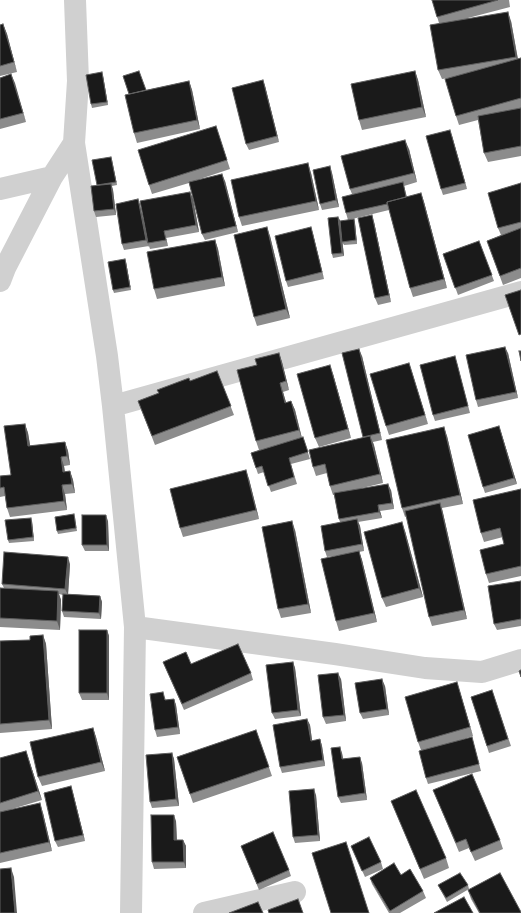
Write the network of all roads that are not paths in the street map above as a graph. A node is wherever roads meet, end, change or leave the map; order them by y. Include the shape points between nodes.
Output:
1 (75, 0) edge
2 (74, 143) junction
3 (52, 177) junction
4 (0, 189) edge
5 (0, 281) edge
6 (521, 292) edge
7 (114, 406) junction
8 (135, 627) junction
9 (521, 660) edge
10 (295, 892) dead end
11 (131, 913) edge
12 (204, 913) edge

1 - 2 street via 78,81
2 - 3 street
2 - 7 street
3 - 4 street
3 - 5 street
6 - 7 street
7 - 8 street
8 - 9 street via 425,668 482,672
8 - 11 street
10 - 12 street

